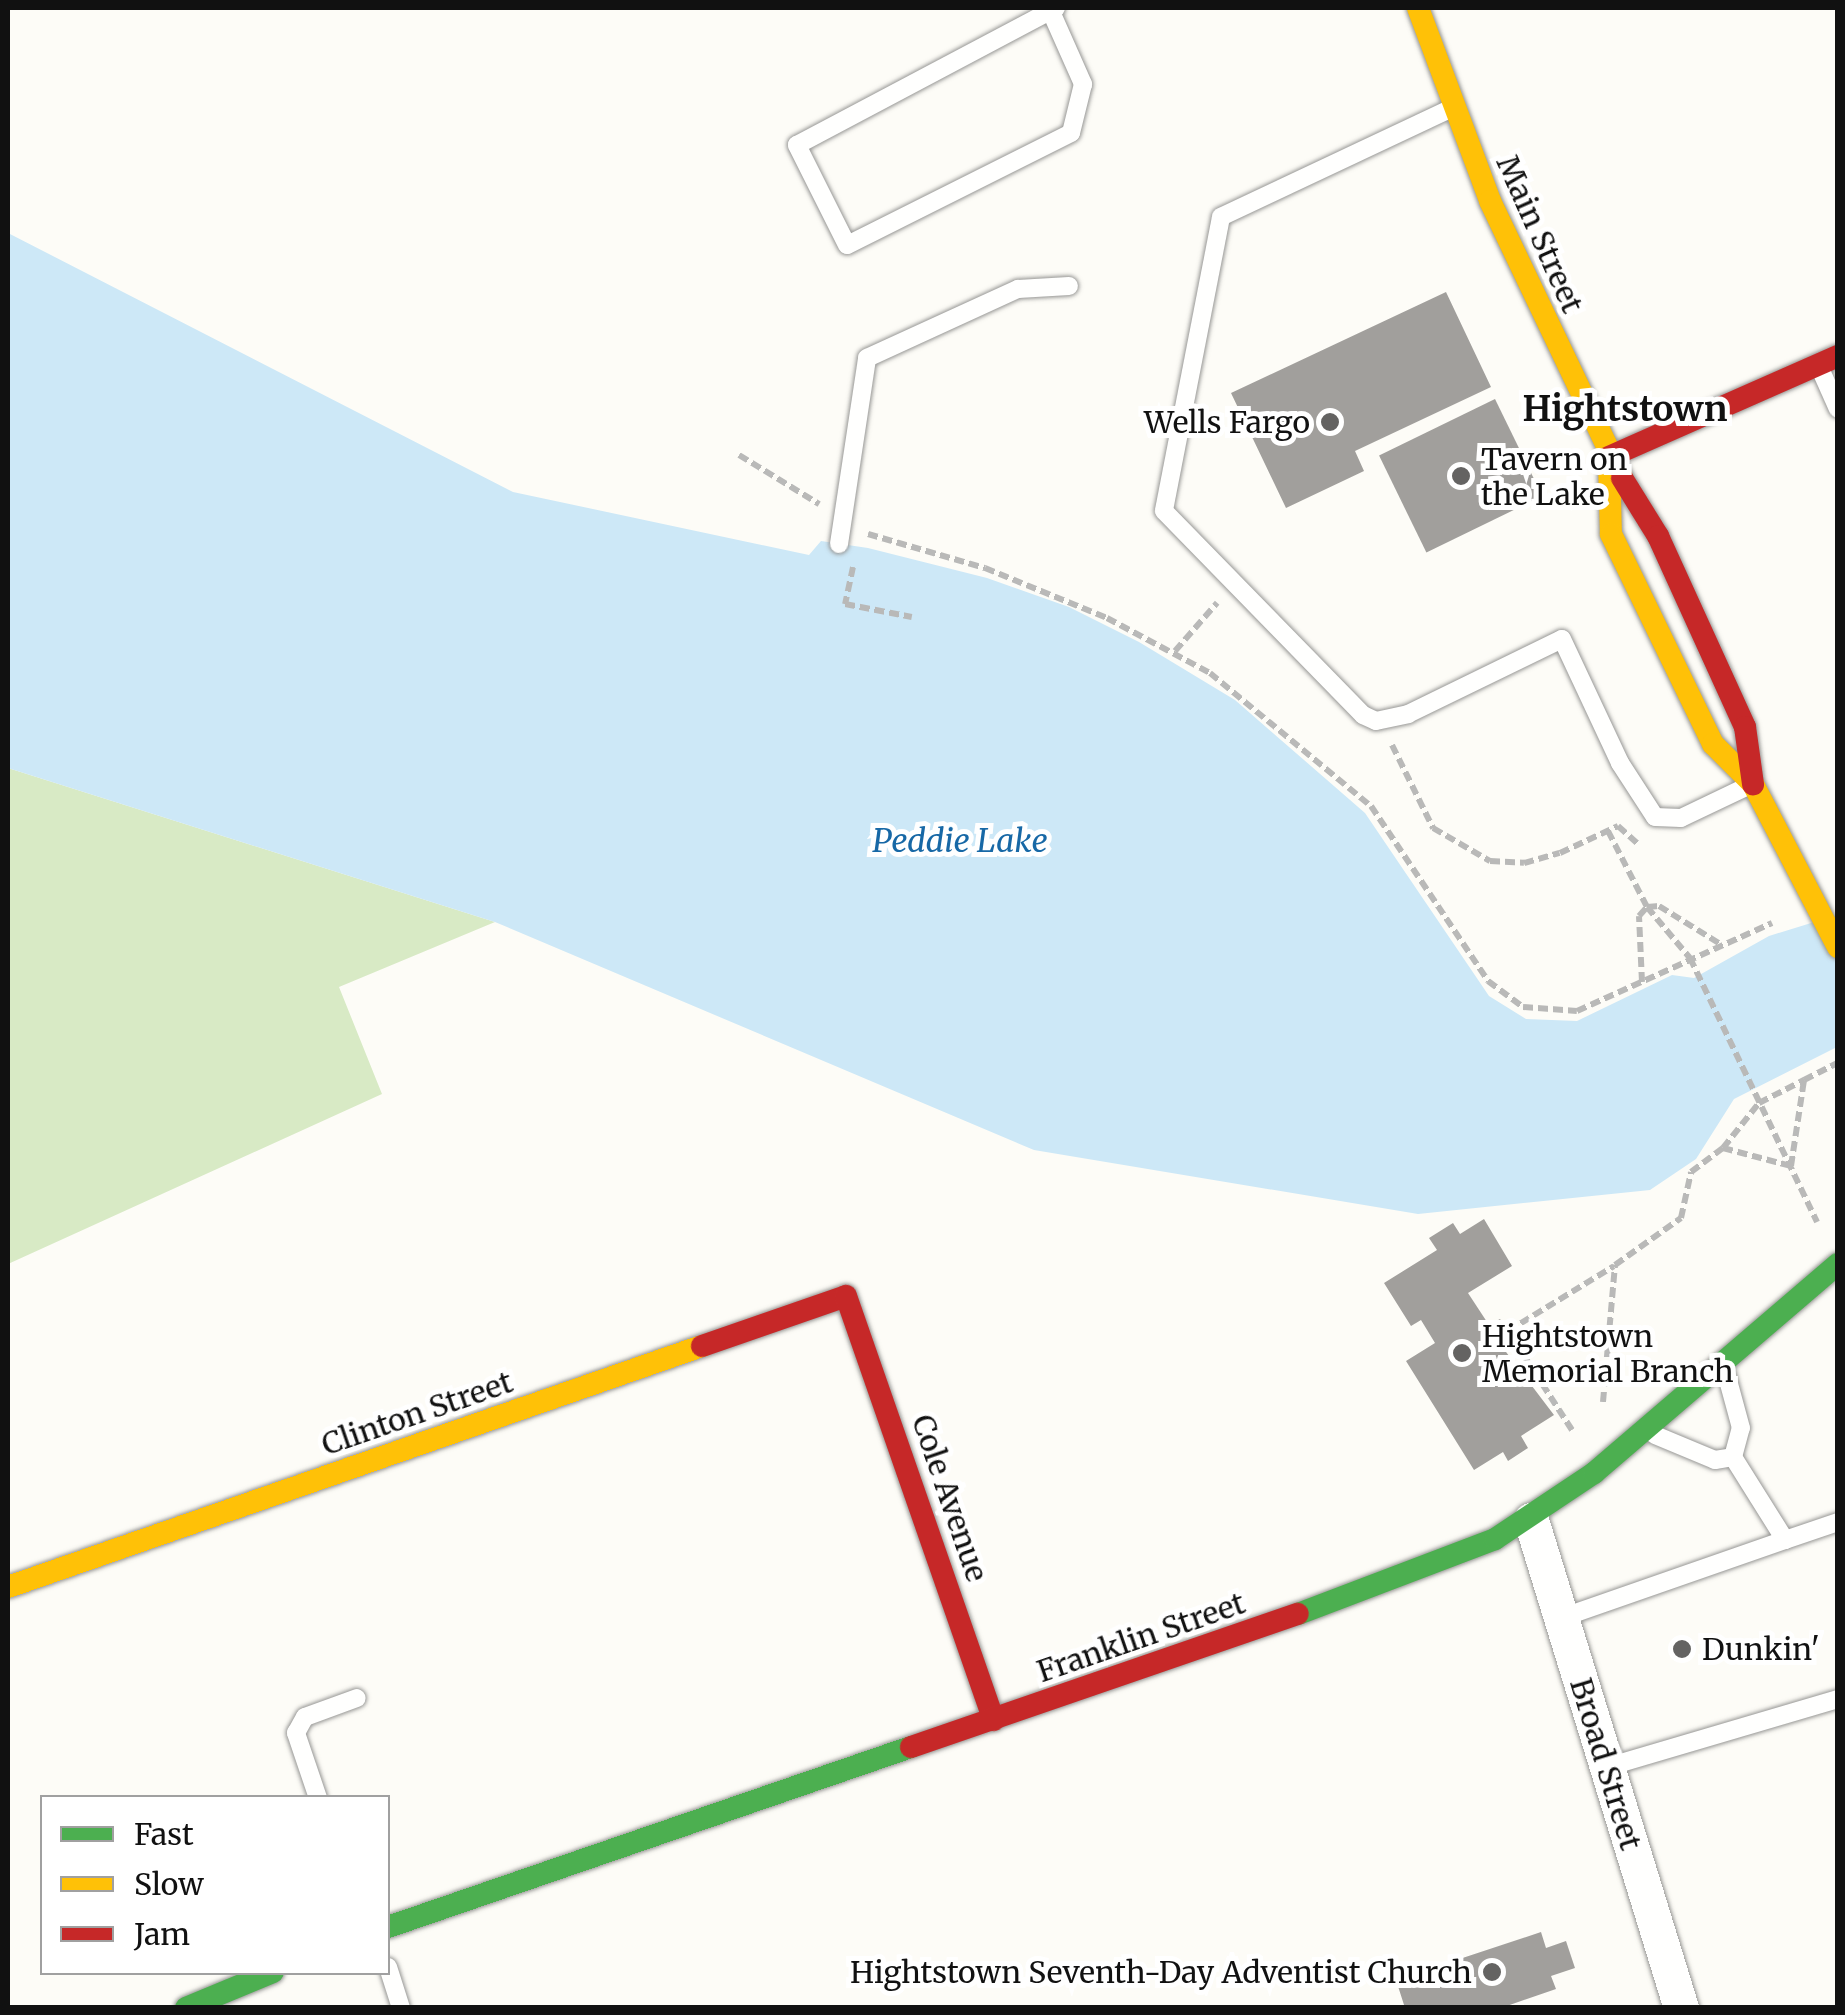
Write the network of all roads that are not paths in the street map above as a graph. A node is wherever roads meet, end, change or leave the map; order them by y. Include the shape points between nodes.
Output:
1 (1402, 8) edge
2 (1418, 8) edge
3 (1054, 11) edge
4 (1426, 32) junction
5 (1454, 108) junction
6 (1070, 286) dead end
7 (1828, 360) edge
8 (1838, 409) edge
9 (1609, 457) junction
10 (839, 544) dead end
11 (1752, 784) junction
12 (1838, 947) edge
13 (1838, 1264) edge
14 (846, 1296) joint
15 (1723, 1363) junction
16 (1645, 1432) junction
17 (1733, 1458) junction
18 (1531, 1520) junction
19 (1838, 1522) edge
20 (1786, 1540) junction
21 (8, 1587) edge
22 (1561, 1618) junction
23 (357, 1698) dead end
24 (1838, 1699) edge
25 (994, 1720) junction
26 (1607, 1768) junction
27 (317, 1795) edge
28 (390, 1926) edge
29 (390, 1973) edge
30 (266, 1975) edge
31 (186, 2008) edge
32 (402, 2008) edge
33 (1681, 2008) edge

1 - 4 main road
2 - 4 main road, Main Street
3 - 3 lane via 797,145 847,245 1070,133 1084,84
4 - 5 main road, Main Street
5 - 9 main road, Main Street
5 - 11 lane via 1221,217 1164,511 1363,716 1376,721 1408,714 1562,639 1620,763 1654,817 1681,818
6 - 10 lane via 1018,289 868,358
7 - 8 lane
7 - 9 main road
9 - 11 main road, Main Street via 1658,536 1745,728
9 - 11 main road, Main Street via 1612,534 1713,744
11 - 12 main road, Main Street
13 - 15 main road, Franklin Street
14 - 21 main road, Clinton Street
14 - 25 main road, Cole Avenue
15 - 16 main road, Franklin Street
15 - 17 lane via 1742,1428
16 - 17 lane via 1715,1460
16 - 18 main road, Franklin Street
17 - 20 lane
18 - 22 street, Broad Street
18 - 25 main road, Franklin Street via 1394,1581
19 - 20 lane
20 - 22 lane
22 - 26 street, Broad Street
23 - 27 lane via 305,1717 296,1734
24 - 26 lane
25 - 28 main road, Franklin Street
26 - 33 street, Broad Street
29 - 32 lane
30 - 31 main road

